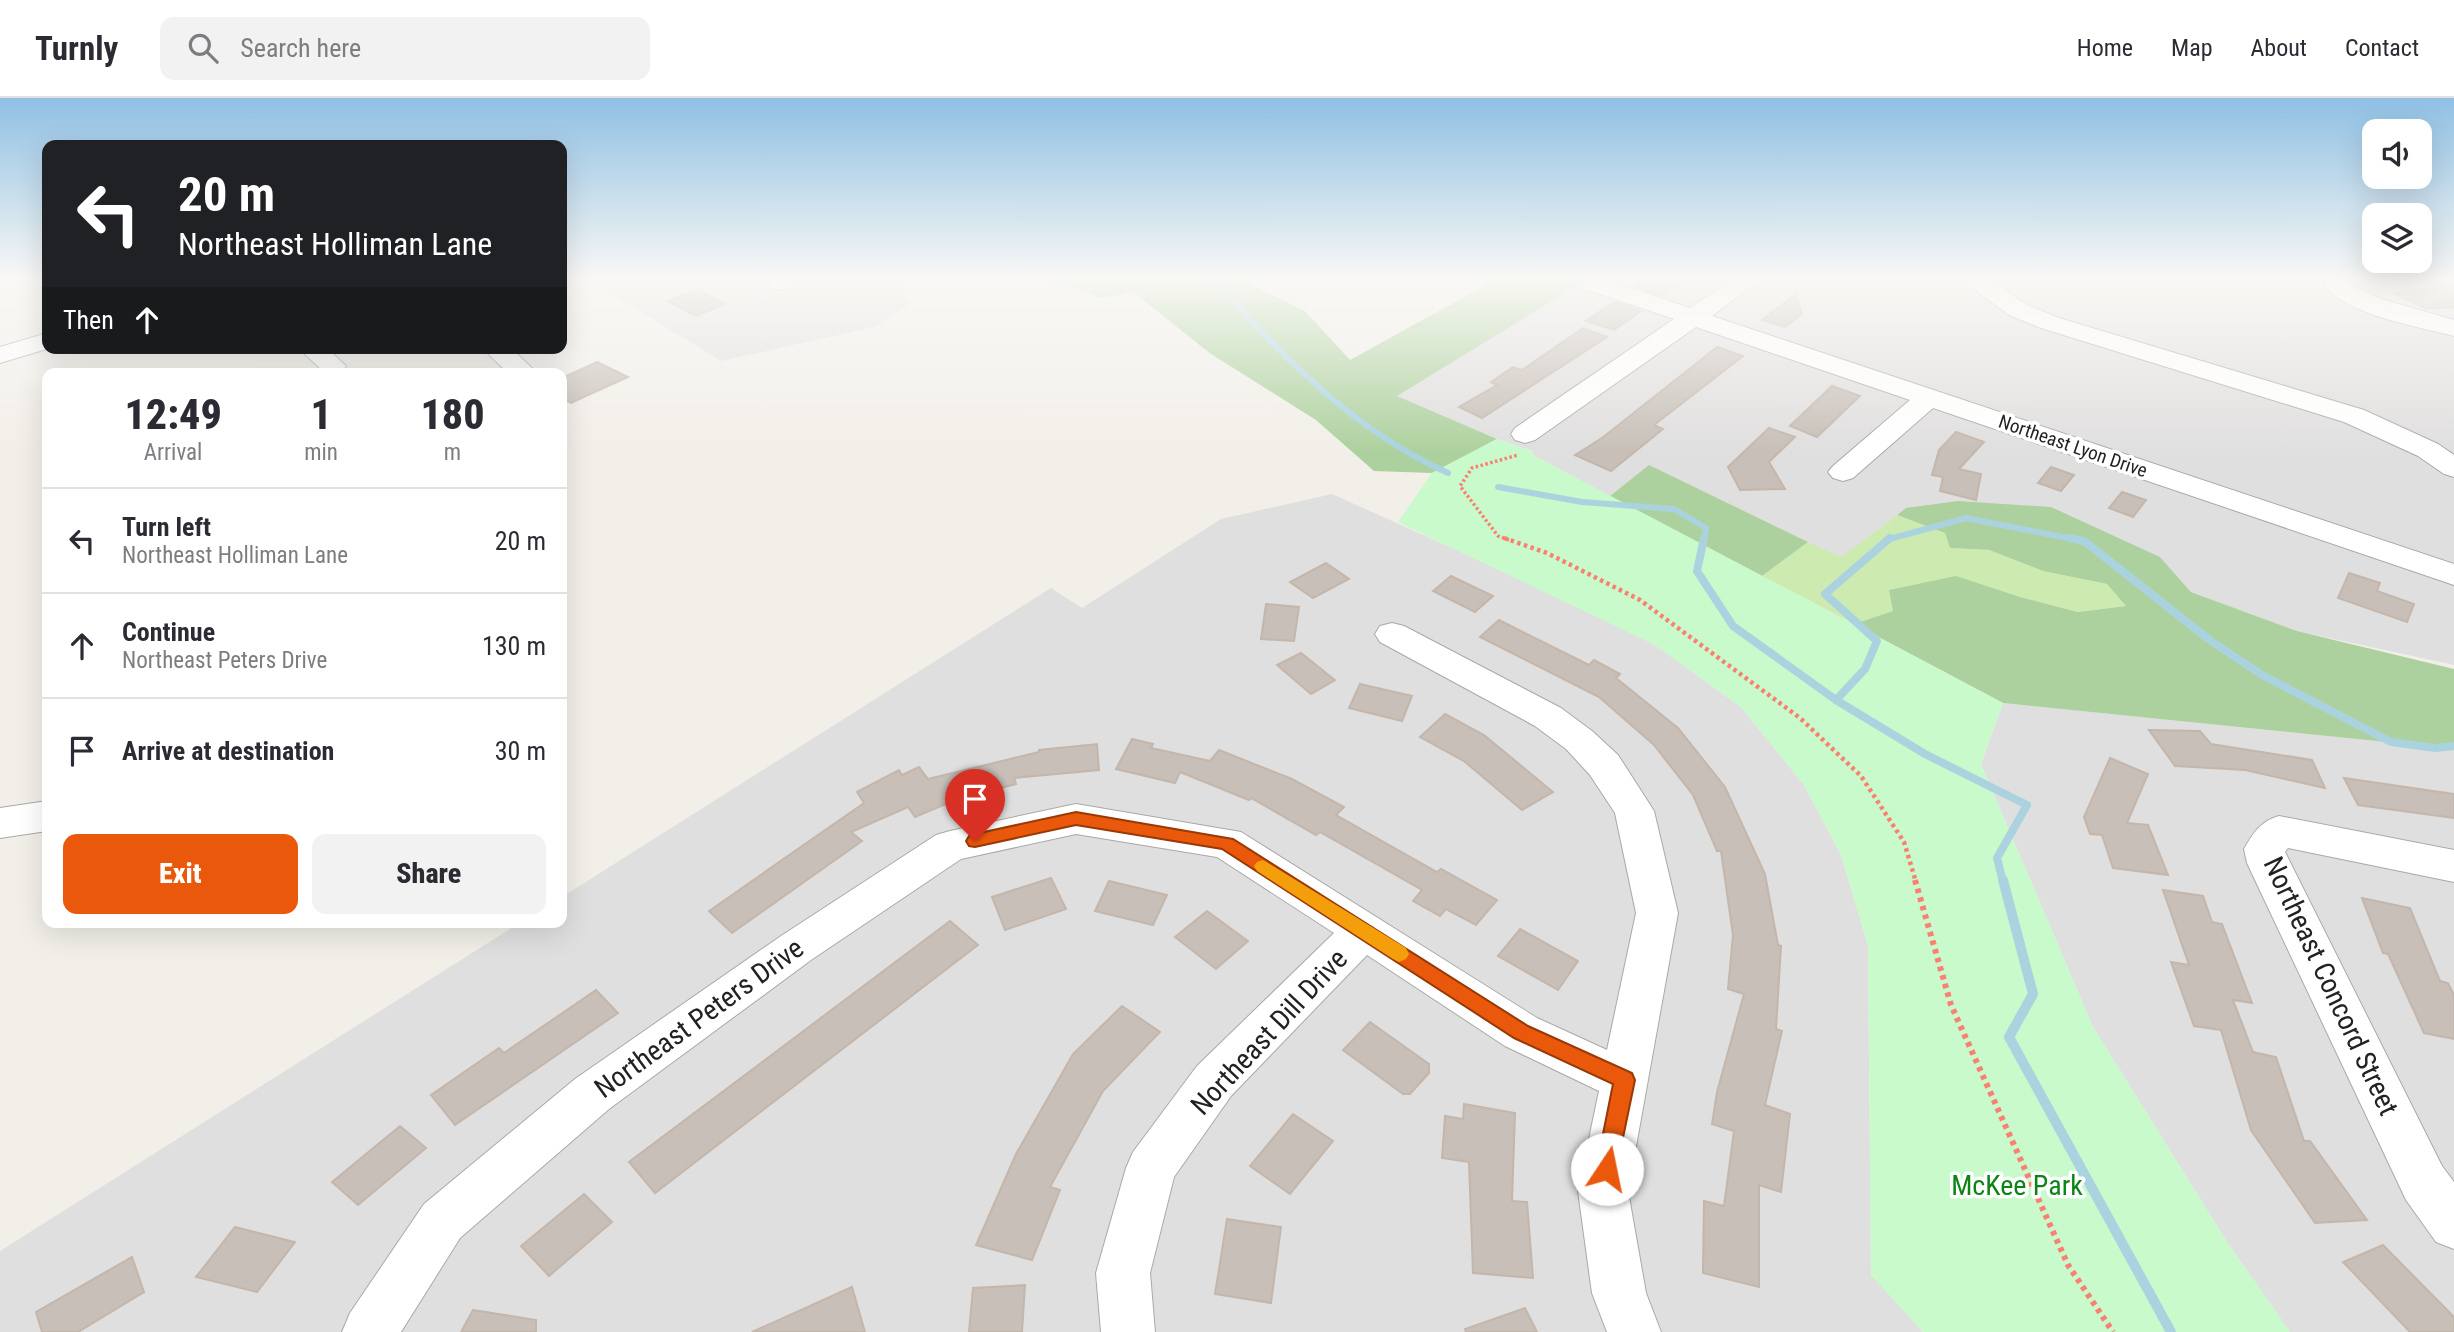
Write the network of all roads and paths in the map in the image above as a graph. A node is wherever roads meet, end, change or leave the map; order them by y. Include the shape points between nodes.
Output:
1 (1666, 337) edge
2 (1750, 337) edge
3 (2094, 337) edge
4 (42, 342) edge
5 (318, 354) edge
6 (502, 354) edge
7 (0, 355) edge
8 (333, 366) dead end
9 (518, 368) edge
10 (1929, 397) junction
11 (1523, 444) joint
12 (2454, 468) edge
13 (1843, 471) dead end
14 (2454, 575) edge
15 (1392, 634) dead end
16 (42, 817) edge
17 (0, 823) edge
18 (2454, 866) edge
19 (1364, 931) junction
20 (1624, 1080) junction
21 (2454, 1224) edge
22 (369, 1332) edge
23 (1128, 1332) edge
24 (1634, 1332) edge
25 (2113, 1332) edge

1 - 11 street
2 - 10 street, Northeast Lyon Drive
3 - 12 street via 2354,416 2428,450
4 - 7 street
5 - 8 street
6 - 9 street
10 - 13 street
10 - 14 street, Northeast Lyon Drive
11 - 25 path via 1472,468 1460,486 1498,536 1547,553 1640,600 1800,718 1861,776 1904,842 1951,1005 2068,1265
15 - 20 street via 1579,740 1604,765 1634,811 1657,913
16 - 17 street
18 - 21 street, Northeast Concord Street via 2279,831 2264,849 2310,955 2424,1183
19 - 20 street, Northeast Peters Drive via 1521,1032
19 - 22 street, Northeast Peters Drive via 1227,843 1076,819 950,846 796,948 592,1094 442,1222
19 - 23 street, Northeast Dill Drive via 1214,1082 1151,1168 1123,1273
20 - 24 street via 1603,1191 1619,1293

